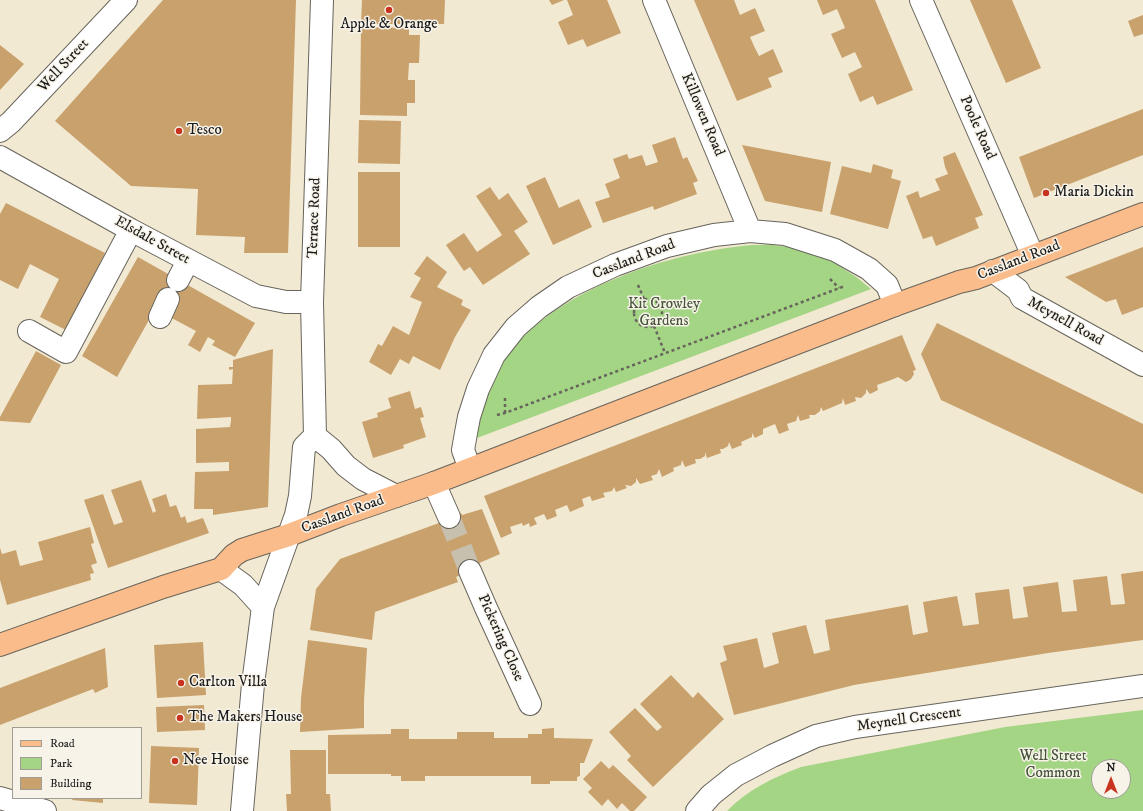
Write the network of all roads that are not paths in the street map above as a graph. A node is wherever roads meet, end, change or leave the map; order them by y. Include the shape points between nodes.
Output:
1 (126, 0) edge
2 (322, 0) edge
3 (654, 0) edge
4 (921, 0) edge
5 (0, 131) edge
6 (0, 157) edge
7 (1143, 214) edge
8 (131, 230) junction
9 (750, 230) junction
10 (1033, 256) junction
11 (993, 270) junction
12 (312, 302) junction
13 (895, 306) junction
14 (29, 332) dead end
15 (1143, 365) edge
16 (315, 436) junction
17 (470, 469) junction
18 (434, 483) junction
19 (396, 496) junction
20 (449, 517) tunnel mouth
21 (289, 535) junction
22 (221, 569) junction
23 (470, 571) tunnel mouth
24 (263, 607) junction
25 (0, 645) edge
26 (1143, 686) edge
27 (530, 704) dead end
28 (0, 798) edge
29 (45, 811) edge
30 (242, 811) edge
31 (697, 811) edge

1 - 5 street, Well Street
2 - 12 street, Terrace Road
3 - 9 street, Killowen Road
4 - 10 street, Poole Road
6 - 8 street, Elsdale Street
7 - 10 main road, Cassland Road
8 - 12 street, Elsdale Street via 183,270 256,296 286,302
8 - 14 street via 66,352
9 - 13 street, Cassland Road via 785,234 836,250 869,268 888,286
9 - 17 street, Cassland Road via 714,234 667,246 615,264 568,288 539,307 522,322 494,355 478,389 469,417 463,450
10 - 11 main road, Cassland Road
11 - 13 main road, Cassland Road
11 - 15 street, Meynell Road via 1018,290 1022,298
12 - 16 street, Terrace Road
13 - 17 main road, Cassland Road
16 - 19 street via 363,479
16 - 21 street via 304,447 300,496
17 - 18 main road, Cassland Road
18 - 19 main road, Cassland Road
18 - 20 street
19 - 21 main road, Cassland Road
21 - 22 main road, Cassland Road via 242,550
21 - 24 street
22 - 24 street via 244,585
22 - 25 main road via 175,582
23 - 27 street, Pickering Close
24 - 30 street via 253,684
26 - 31 street, Meynell Crescent via 855,727 816,736 736,775 711,795
28 - 29 street

